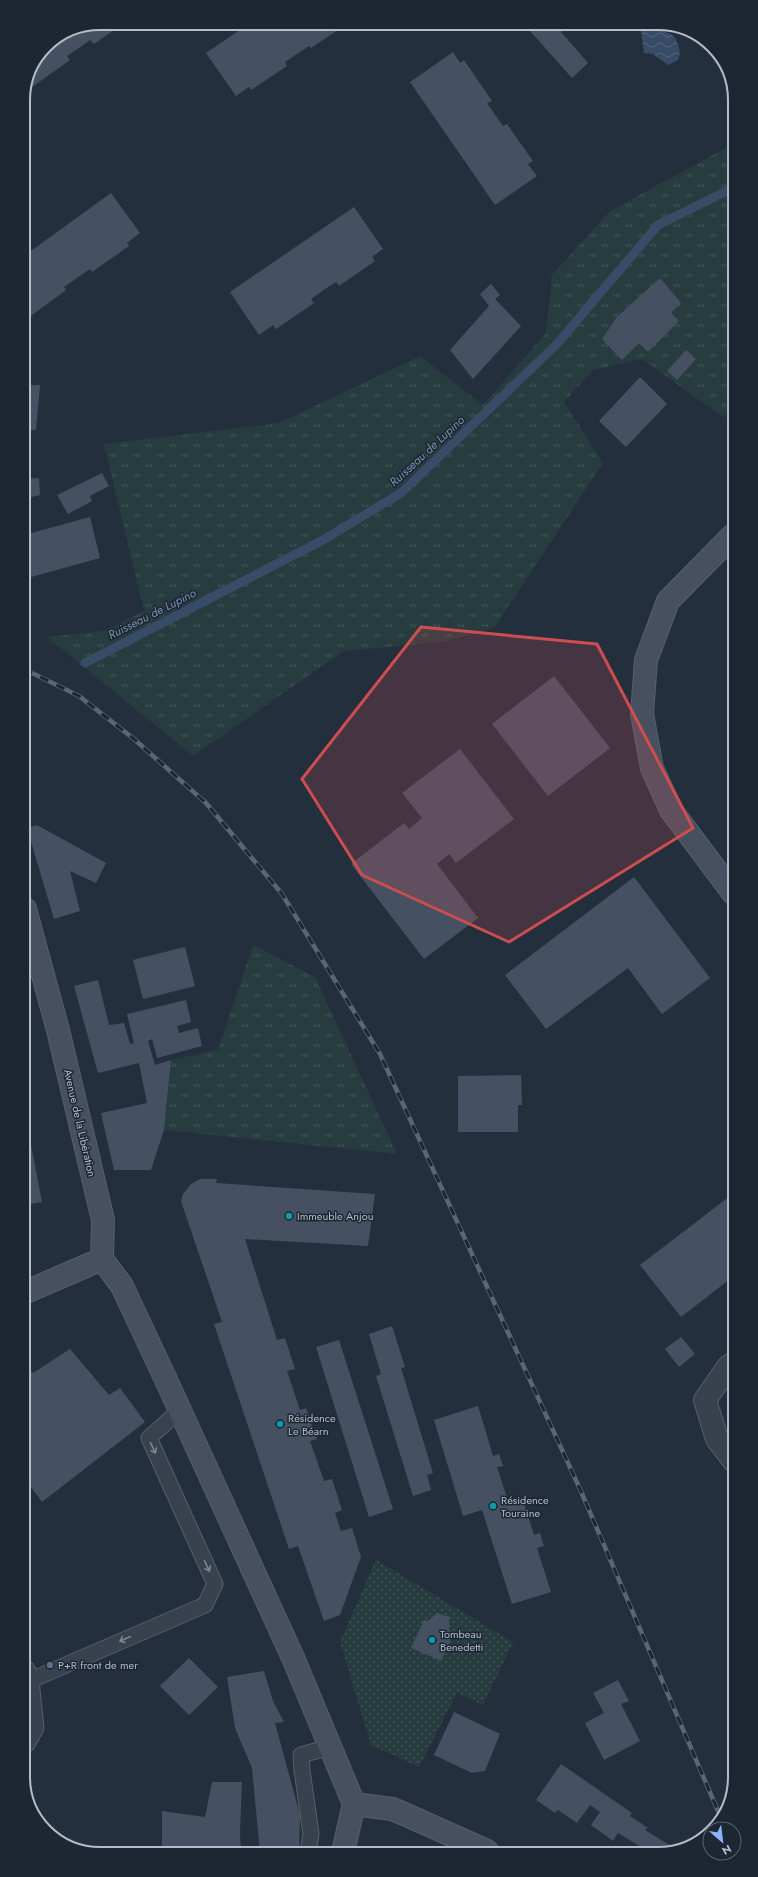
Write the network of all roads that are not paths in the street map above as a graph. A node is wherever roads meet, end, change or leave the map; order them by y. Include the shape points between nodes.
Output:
1 (728, 540) edge
2 (728, 886) edge
3 (30, 927) edge
4 (102, 1259) junction
5 (30, 1290) edge
6 (728, 1367) edge
7 (180, 1410) junction
8 (728, 1454) edge
9 (30, 1674) edge
10 (30, 1682) edge
11 (30, 1739) edge
12 (330, 1747) junction
13 (354, 1804) junction
14 (309, 1847) edge
15 (344, 1847) edge
16 (477, 1847) edge

1 - 2 main road via 668,601 646,660 642,714 652,768 671,810
3 - 4 main road, Avenue de la Libération via 58,1030 103,1220
4 - 5 main road
4 - 7 main road via 122,1286
6 - 8 street via 705,1400 716,1439
7 -> 9 lane via 149,1438 215,1584 205,1605
7 - 12 main road via 294,1660
10 - 11 lane via 36,1728
12 - 13 main road
12 - 14 lane via 301,1755 311,1834
13 - 15 main road
13 - 16 main road via 392,1809

